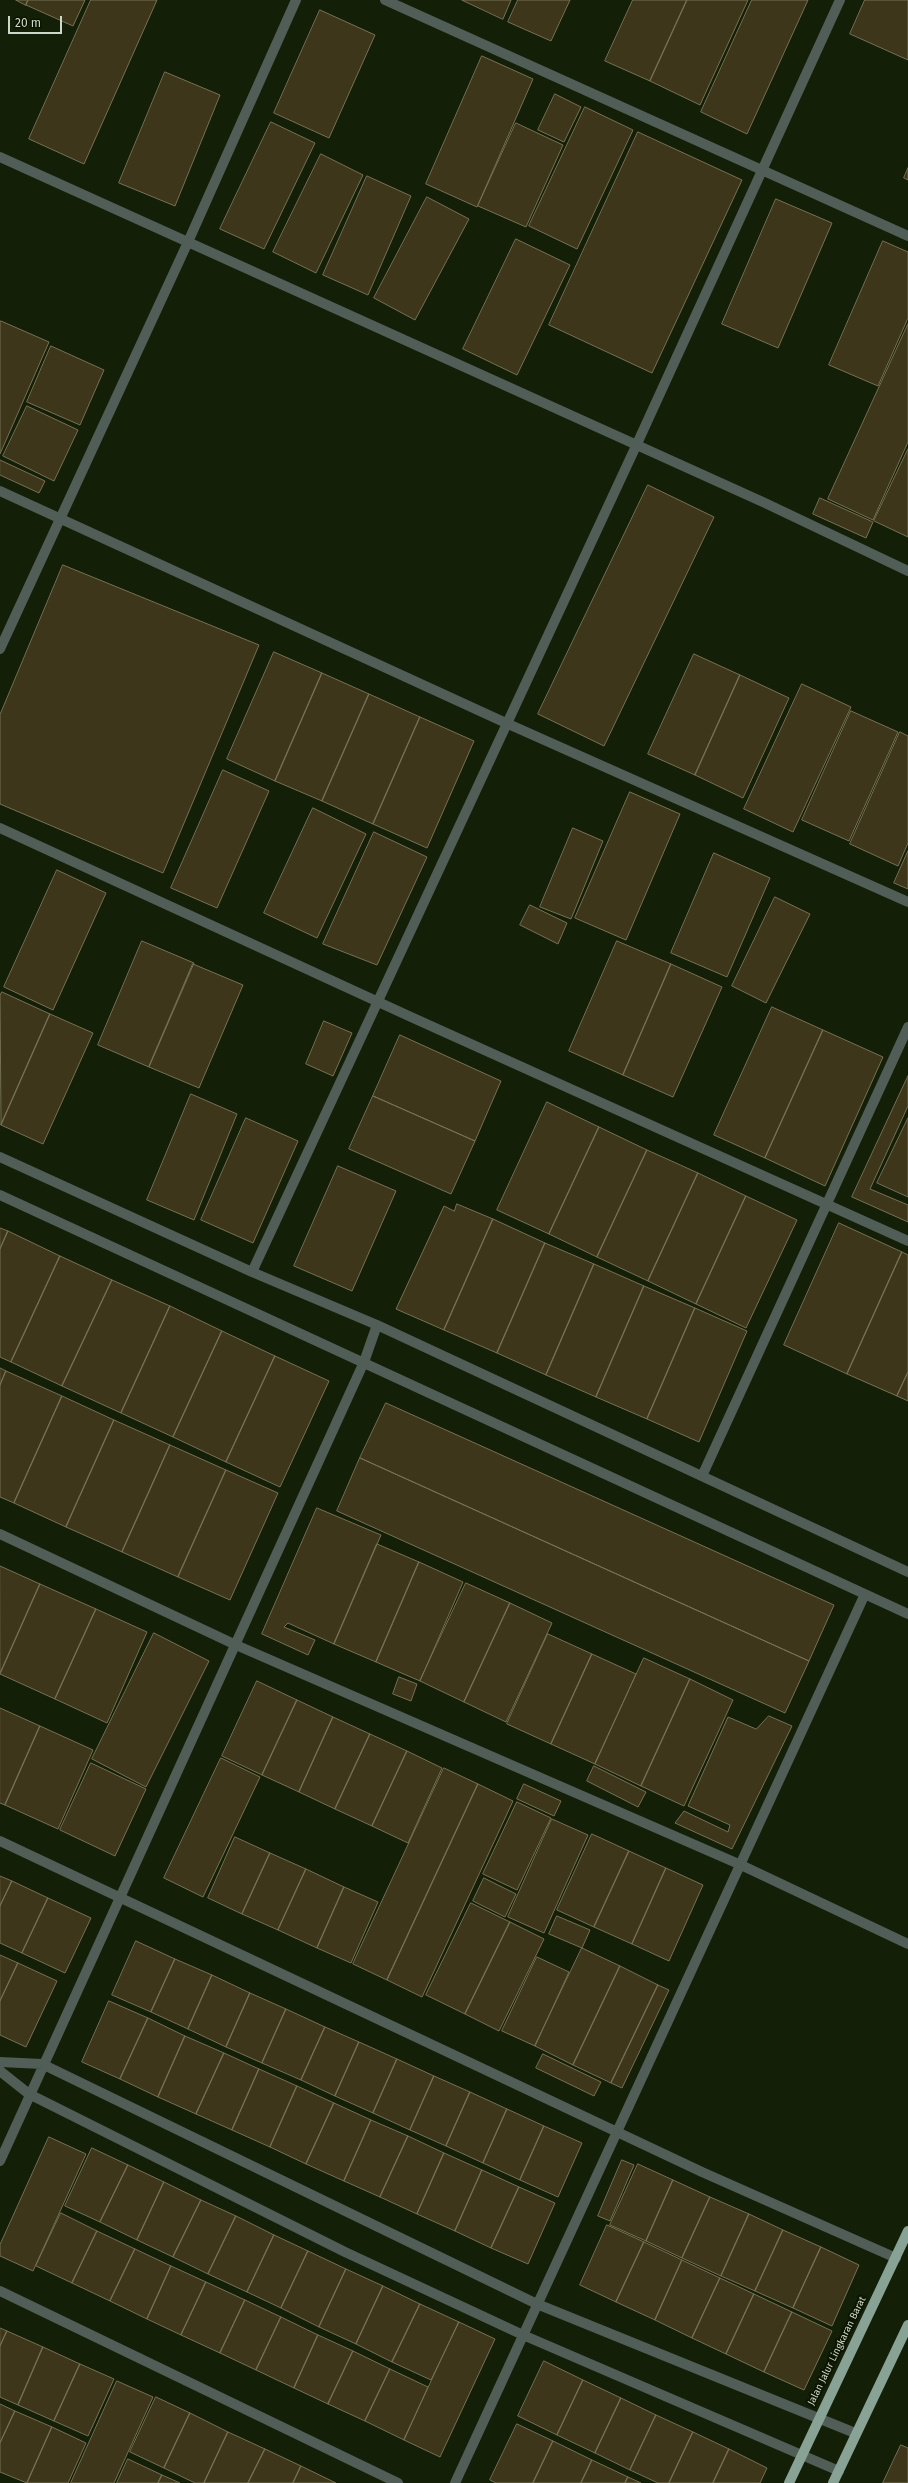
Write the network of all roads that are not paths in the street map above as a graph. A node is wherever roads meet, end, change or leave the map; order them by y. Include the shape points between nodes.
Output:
1 (296, 0) edge
2 (385, 0) edge
3 (840, 0) edge
4 (0, 157) edge
5 (761, 170) junction
6 (908, 236) edge
7 (188, 242) junction
8 (636, 446) junction
9 (0, 491) edge
10 (59, 518) junction
11 (908, 570) edge
12 (0, 649) edge
13 (506, 723) junction
14 (0, 828) edge
15 (908, 902) edge
16 (379, 1002) junction
17 (908, 1026) edge
18 (0, 1157) edge
19 (0, 1195) edge
20 (828, 1203) junction
21 (908, 1241) edge
22 (252, 1272) junction
23 (376, 1325) junction
24 (364, 1362) junction
25 (702, 1476) junction
26 (0, 1534) edge
27 (908, 1572) edge
28 (865, 1594) junction
29 (908, 1614) edge
30 (236, 1645) junction
31 (0, 1841) edge
32 (741, 1865) junction
33 (120, 1896) junction
34 (908, 1944) edge
35 (0, 2062) edge
36 (42, 2064) junction
37 (0, 2071) edge
38 (29, 2094) junction
39 (618, 2131) junction
40 (0, 2161) edge
41 (908, 2231) edge
42 (896, 2258) junction
43 (0, 2291) edge
44 (537, 2304) junction
45 (908, 2325) edge
46 (523, 2335) junction
47 (818, 2418) junction
48 (855, 2433) junction
49 (801, 2454) junction
50 (839, 2471) junction
51 (398, 2483) edge
52 (455, 2483) edge
53 (789, 2483) edge
54 (833, 2483) edge

1 - 7 street
2 - 5 street
3 - 5 street
4 - 7 street
5 - 6 street
5 - 8 street
7 - 8 street
7 - 10 street
8 - 11 street
8 - 13 street
9 - 10 street
10 - 12 street
10 - 13 street
13 - 15 street
13 - 16 street
14 - 16 street
16 - 20 street
16 - 22 street
17 - 20 street
18 - 22 street
19 - 24 street
20 - 21 street
20 - 25 street
22 - 23 street
23 - 24 street
23 - 25 street
24 - 28 street
24 - 30 street
25 - 27 street
26 - 30 street
28 - 29 street
28 - 32 street
30 - 32 street
30 - 33 street
31 - 33 street
32 - 34 street
32 - 39 street
33 - 36 street
33 - 39 street
35 - 36 street
36 - 38 street
36 - 44 street
37 - 38 street
38 - 40 street
38 - 46 street via 345,2252
39 - 42 street via 702,2172
39 - 44 street
41 - 42 main road, Jalan Jalur Lingkaran Barat
42 - 47 main road, Jalan Jalur Lingkaran Barat
43 - 51 street
44 - 46 street
44 - 47 street
45 - 48 main road
46 - 49 street
46 - 52 street
47 - 48 street
47 - 49 main road, Jalan Jalur Lingkaran Barat
48 - 50 main road
49 - 50 street
49 - 53 main road, Jalan Jalur Lingkaran Barat
50 - 54 main road

